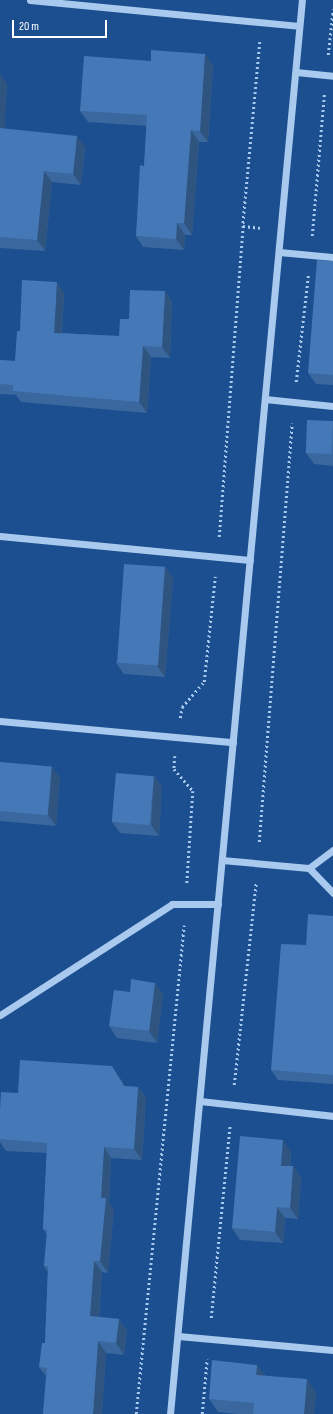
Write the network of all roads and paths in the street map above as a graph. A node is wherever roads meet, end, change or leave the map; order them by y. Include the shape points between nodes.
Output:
1 (30, 0) edge
2 (302, 0) edge
3 (333, 9) edge
4 (262, 22) junction
5 (299, 26) junction
6 (296, 72) junction
7 (330, 76) edge
8 (243, 226) junction
9 (281, 230) junction
10 (312, 237) junction
11 (279, 252) junction
12 (310, 254) junction
13 (333, 257) edge
14 (265, 399) junction
15 (294, 402) junction
16 (333, 406) edge
17 (0, 536) edge
18 (217, 557) junction
19 (250, 560) junction
20 (0, 721) edge
21 (177, 737) junction
22 (233, 742) junction
23 (333, 850) edge
24 (222, 860) junction
25 (258, 863) junction
26 (309, 868) junction
27 (333, 893) edge
28 (186, 904) junction
29 (218, 904) junction
30 (0, 1015) edge
31 (200, 1101) junction
32 (232, 1105) junction
33 (333, 1116) edge
34 (178, 1336) junction
35 (209, 1339) junction
36 (333, 1350) edge
37 (136, 1414) edge
38 (170, 1414) edge
39 (202, 1414) edge

1 - 4 street
2 - 5 street
3 - 7 path
4 - 5 street
4 - 8 path
5 - 6 street
6 - 7 street
6 - 9 street
7 - 10 path
8 - 9 path
8 - 18 path
9 - 10 path
9 - 11 street
10 - 12 path
11 - 12 street
11 - 14 street
12 - 13 street
12 - 15 path
14 - 15 street
14 - 19 street
15 - 16 street
15 - 25 path
17 - 18 street
18 - 19 street
18 - 21 path via 204,682 182,707
19 - 22 street
20 - 21 street
21 - 22 street
21 - 28 path via 174,769 193,791
22 - 24 street
23 - 26 street
24 - 25 street
24 - 29 street
25 - 26 street
25 - 32 path
26 - 27 street
28 - 29 street
28 - 30 street via 172,904
28 - 37 path
29 - 31 street
31 - 32 street
31 - 34 street
32 - 33 street
32 - 35 path
34 - 35 street
34 - 38 street
35 - 36 street
35 - 39 path

